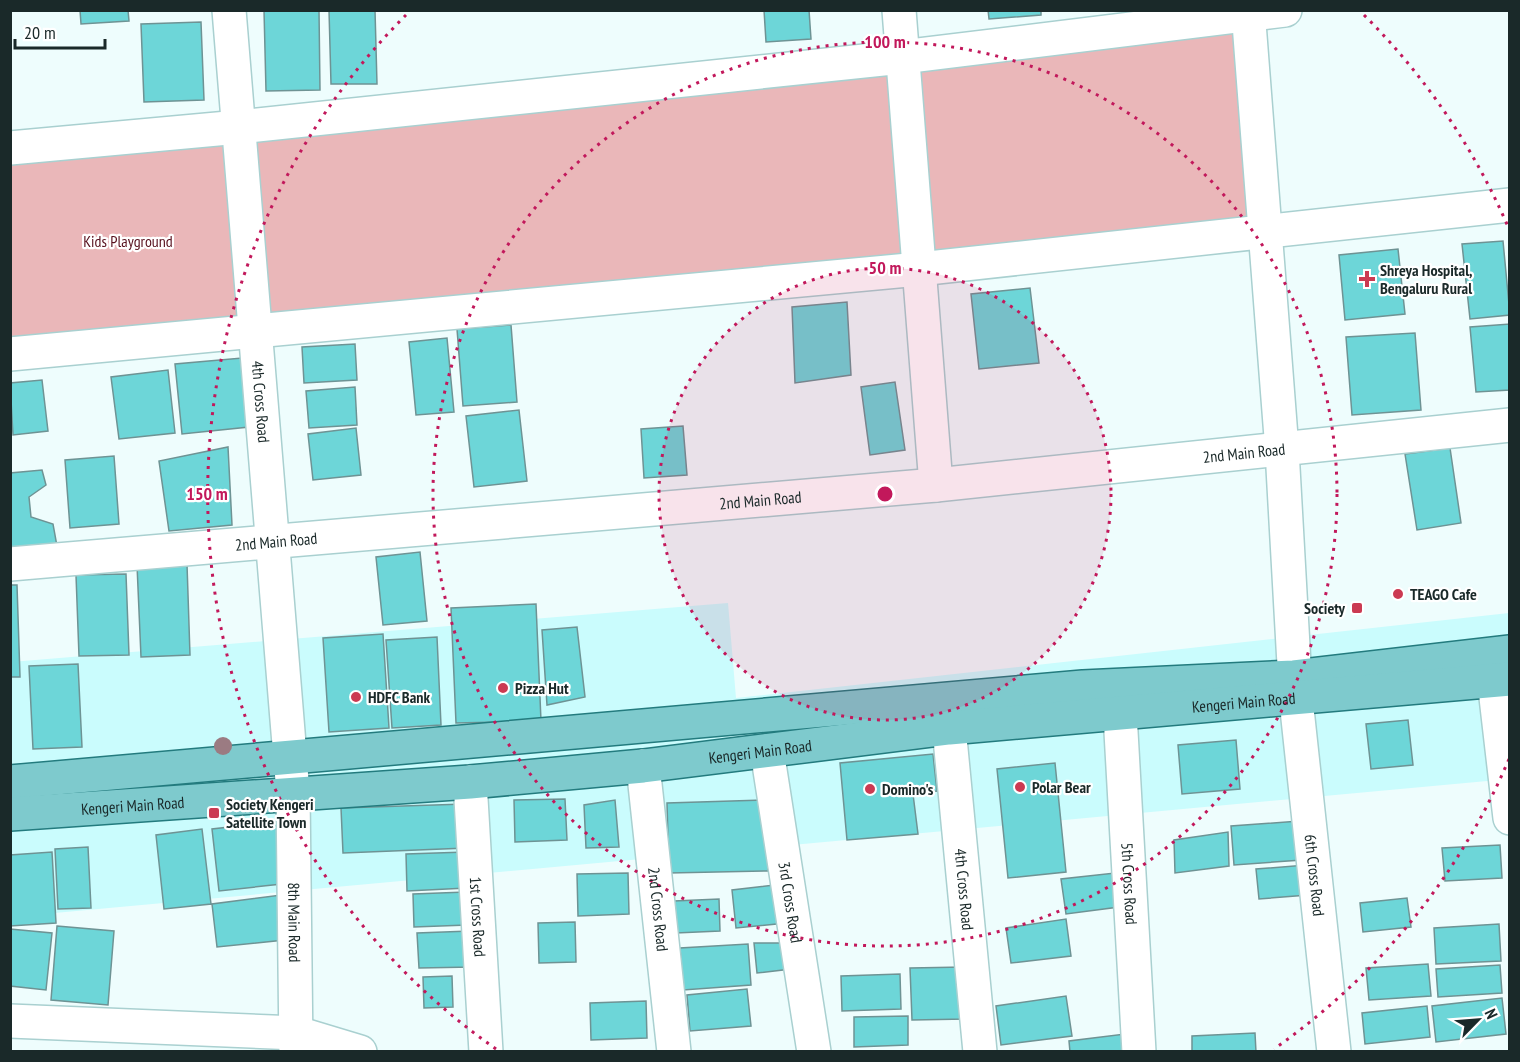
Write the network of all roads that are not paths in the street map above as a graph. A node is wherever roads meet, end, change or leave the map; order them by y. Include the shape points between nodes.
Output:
1 (229, 10) edge
2 (898, 10) edge
3 (1286, 10) edge
4 (1248, 12) edge
5 (902, 57) junction
6 (239, 127) junction
7 (10, 148) edge
8 (1509, 205) edge
9 (1265, 230) junction
10 (919, 269) junction
11 (256, 330) junction
12 (10, 354) edge
13 (1509, 425) edge
14 (1282, 450) junction
15 (936, 485) junction
16 (274, 540) junction
17 (10, 564) edge
18 (1509, 652) edge
19 (1502, 680) edge
20 (1295, 688) junction
21 (1120, 714) junction
22 (949, 728) junction
23 (767, 752) junction
24 (291, 757) junction
25 (643, 766) junction
26 (10, 782) edge
27 (470, 782) junction
28 (293, 794) junction
29 (10, 814) edge
30 (1509, 818) edge
31 (10, 1021) edge
32 (297, 1042) edge
33 (360, 1052) edge
34 (486, 1052) edge
35 (674, 1052) edge
36 (814, 1052) edge
37 (980, 1052) edge
38 (1139, 1052) edge
39 (1334, 1052) edge

1 - 6 street, 4th Cross Road
2 - 5 street
3 - 4 street
4 - 5 street
4 - 9 street, 6th Cross Road
5 - 6 street
5 - 10 street
6 - 7 street
6 - 11 street, 4th Cross Road
8 - 9 street
9 - 10 street
9 - 14 street, 6th Cross Road
10 - 11 street
10 - 15 street
11 - 12 street
11 - 16 street, 4th Cross Road
13 - 14 street, 2nd Main Road
14 - 15 street, 2nd Main Road
14 - 20 street, 6th Cross Road
15 - 16 street, 2nd Main Road
16 - 17 street, 2nd Main Road
16 - 24 street, 4th Cross Road
18 - 20 main road, Kengeri Main Road
19 - 20 main road, Kengeri Main Road
19 - 30 street
20 - 21 main road, Kengeri Main Road
20 - 24 main road, Kengeri Main Road via 1083,687
20 - 39 street, 6th Cross Road
21 - 22 main road, Kengeri Main Road
21 - 38 street, 5th Cross Road
22 - 23 main road, Kengeri Main Road
22 - 37 street, 4th Cross Road
23 - 25 main road, Kengeri Main Road
23 - 36 street, 3rd Cross Road
24 - 26 main road, Kengeri Main Road
24 - 28 street, 4th Cross Road
25 - 27 main road, Kengeri Main Road
25 - 35 street, 2nd Cross Road
27 - 28 main road, Kengeri Main Road
27 - 34 street, 1st Cross Road
28 - 29 main road, Kengeri Main Road
28 - 32 street, 8th Main Road
31 - 32 street
32 - 33 street

